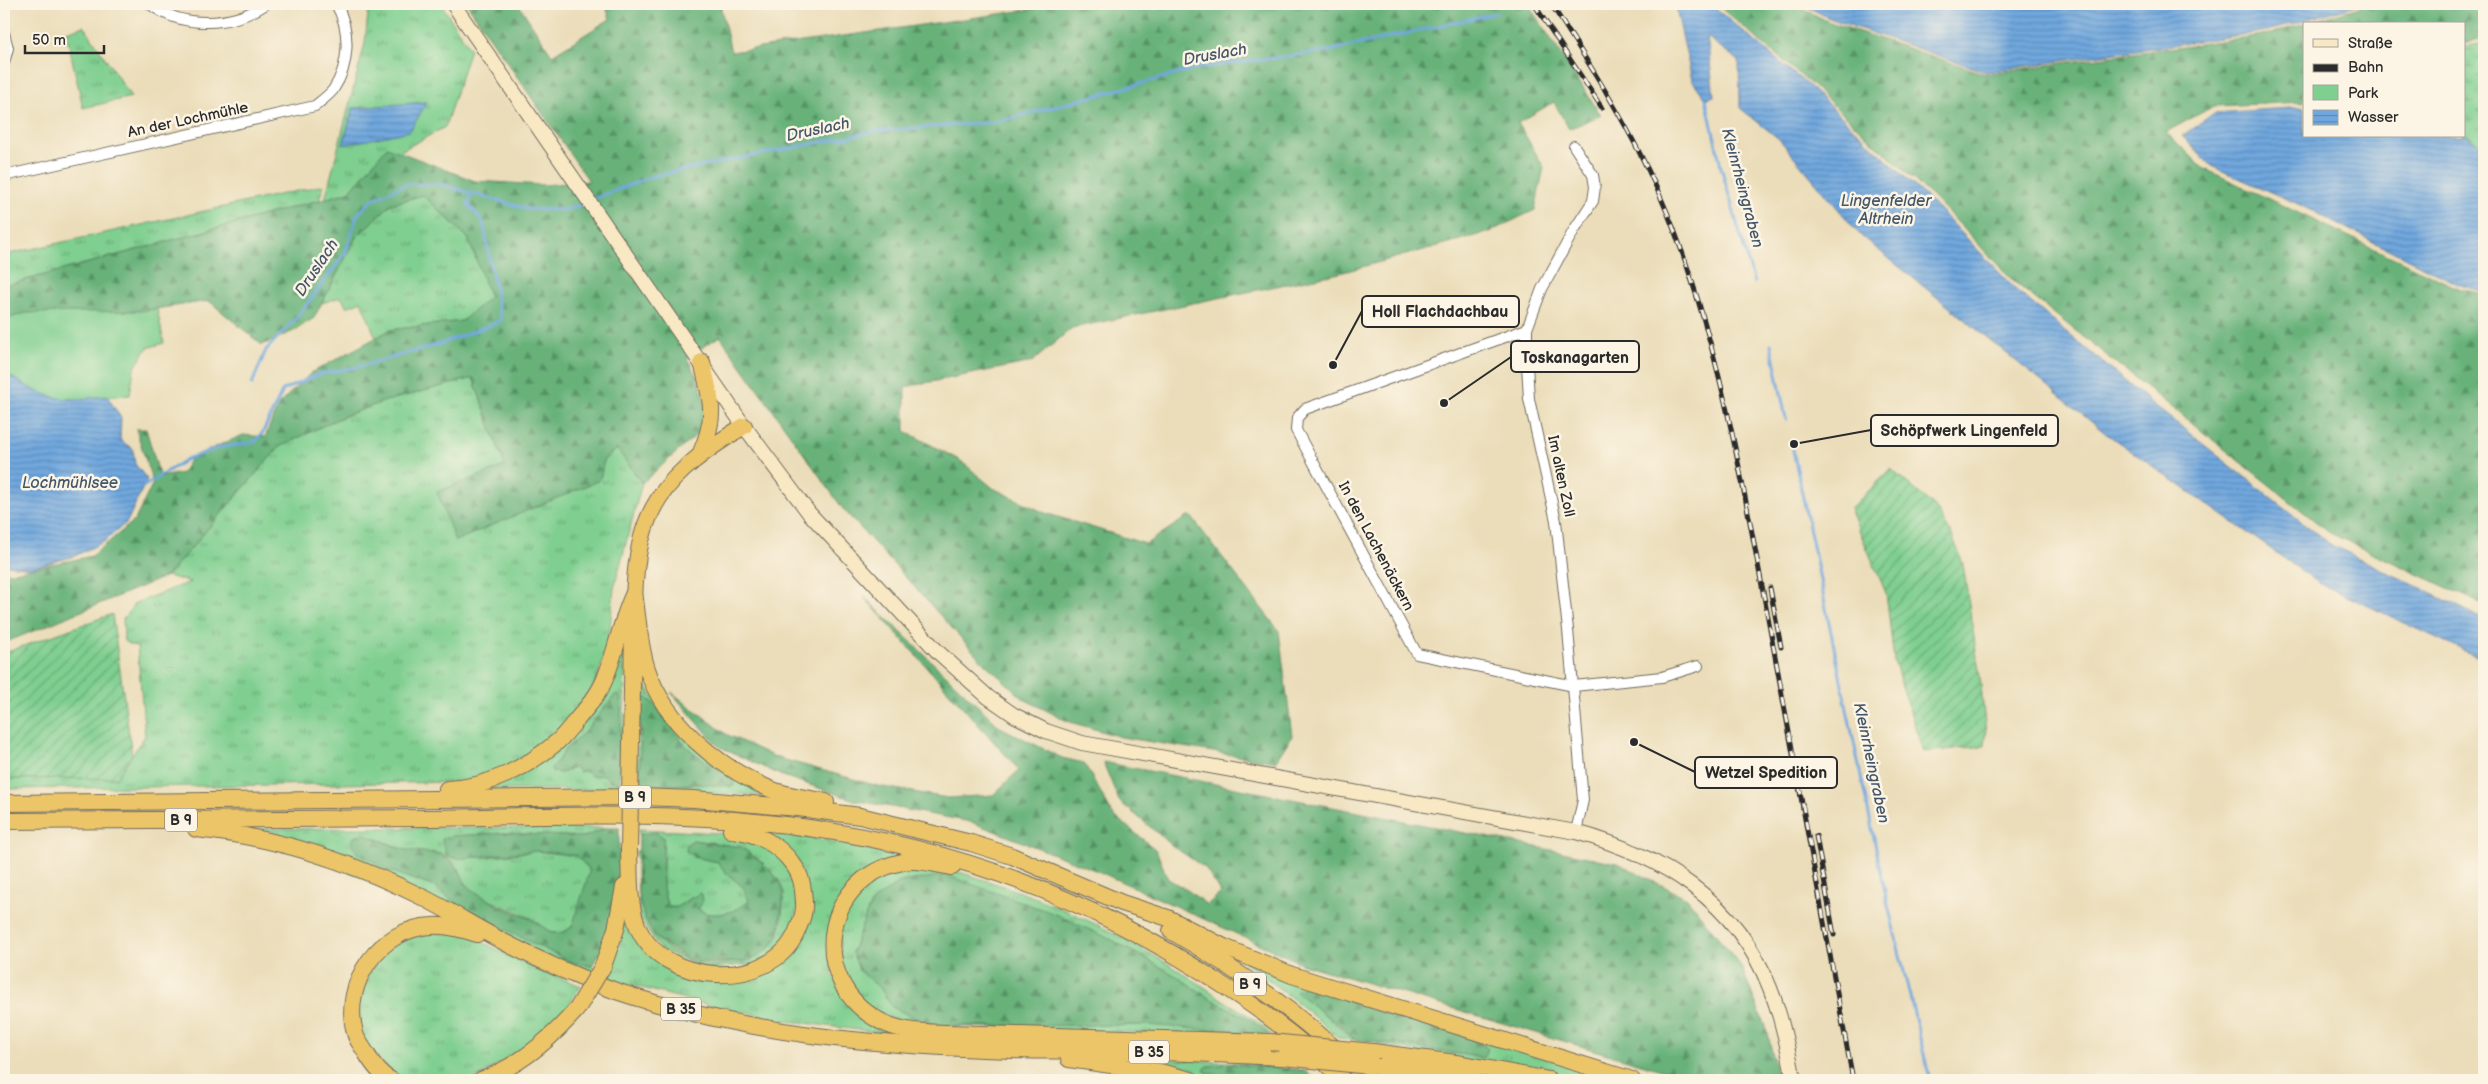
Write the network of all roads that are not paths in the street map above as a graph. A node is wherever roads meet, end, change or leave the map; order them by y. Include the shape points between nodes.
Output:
1 (150, 4) edge
2 (266, 4) edge
3 (336, 4) edge
4 (453, 4) edge
5 (4, 33) edge
6 (4, 63) edge
7 (1574, 146) dead end
8 (4, 176) edge
9 (1528, 329) junction
10 (702, 362) junction
11 (744, 426) junction
12 (700, 455) junction
13 (634, 593) junction
14 (1698, 666) dead end
15 (1574, 686) junction
16 (409, 798) junction
17 (4, 803) edge
18 (860, 816) junction
19 (666, 817) junction
20 (4, 821) edge
21 (44, 821) junction
22 (1576, 832) junction
23 (629, 850) junction
24 (1007, 875) junction
25 (1122, 903) junction
26 (499, 940) junction
27 (1015, 1050) junction
28 (1376, 1059) junction
29 (391, 1080) edge
30 (481, 1080) edge
31 (1191, 1080) edge
32 (1343, 1080) edge
33 (1367, 1080) edge
34 (1473, 1080) edge
35 (1548, 1080) edge
36 (1632, 1080) edge
37 (1794, 1080) edge

1 - 2 street via 163,14 192,22 232,19
3 - 8 street, An der Lochmühle via 343,16 347,51 341,76 332,91 315,106
4 - 10 main road
5 - 6 street via 8,48
7 - 9 street, Im alten Zoll via 1593,175 1593,201 1547,280
9 - 15 street, Im alten Zoll via 1529,399 1556,521
9 - 15 street, In den Lachenäckern via 1305,409 1297,418 1296,430 1417,654
10 - 11 main road
10 - 12 highway via 712,411 709,434
11 - 12 highway
11 - 22 main road via 809,513 938,652 988,697 1046,731 1103,748
12 - 13 highway via 669,484 647,520 637,553
13 - 16 highway via 623,615 606,677 592,701 557,742 512,772 459,789 436,790
13 - 18 highway via 647,669 680,727 725,764 770,789 830,803
13 - 23 highway, bridge
14 - 15 street, In den Lachenäckern via 1662,677
15 - 22 street, Im alten Zoll via 1583,800
16 - 17 highway, B 9
16 - 18 highway, B 9 via 694,799
18 - 25 highway, B 9 via 1012,856
19 - 21 highway, B 9
19 - 23 highway via 694,827 757,835 782,849 798,870 805,913 792,944 774,961 747,972 728,974 690,970 658,954 637,926 632,907
19 - 24 highway, B 9 via 808,827 919,848
20 - 21 highway, B 9
21 - 26 highway via 219,831 317,852 421,896
22 - 37 main road via 1633,851 1661,865 1680,876 1726,916 1745,941 1770,987
23 - 30 highway, bridge via 616,929 603,966 577,1009 557,1031 504,1072
24 - 28 highway, bridge via 911,861 879,870 863,879 840,910 833,933 833,964 850,997 881,1022 914,1031 1271,1042
24 - 32 highway, B 9 via 1073,901 1188,961 1296,1038
25 - 33 highway, B 9 via 1212,956 1294,1016
25 - 36 highway via 1168,918 1292,976
26 - 27 highway, B 35 via 616,991 714,1019 805,1035 935,1047
26 - 29 highway via 456,928 431,926 405,932 388,941 366,964 357,981 352,1014 355,1034 373,1065
27 - 28 highway, B 35, bridge
27 - 31 highway via 1160,1072
28 - 34 highway, B 35
28 - 35 highway via 1463,1064

